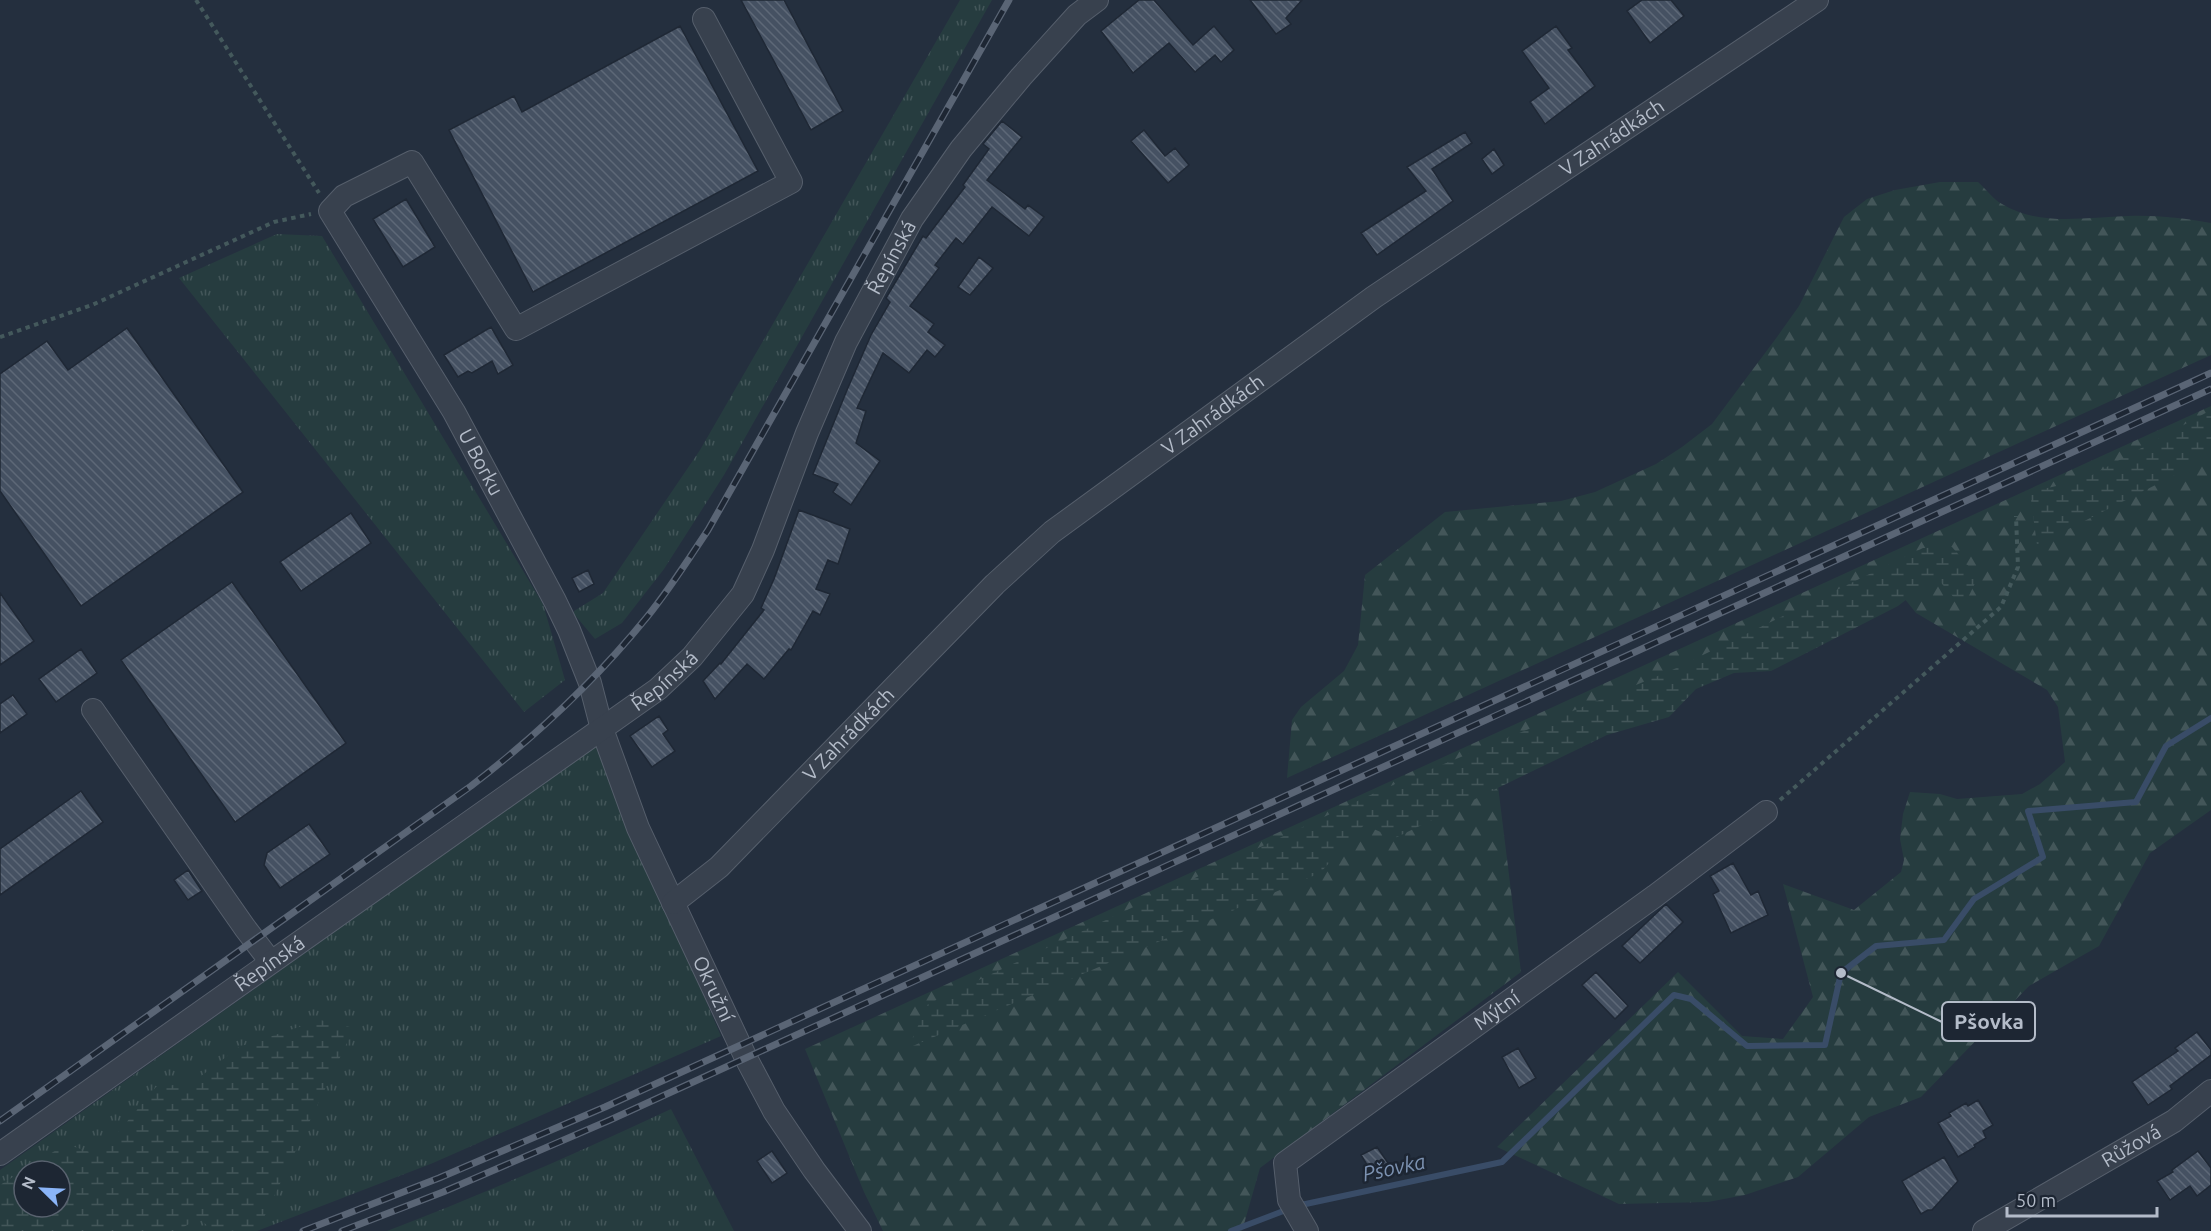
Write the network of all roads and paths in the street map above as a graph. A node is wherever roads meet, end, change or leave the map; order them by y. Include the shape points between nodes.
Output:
1 (196, 0) edge
2 (1097, 0) edge
3 (1817, 0) edge
4 (1073, 7) edge
5 (704, 19) dead end
6 (330, 211) junction
7 (0, 337) edge
8 (2016, 516) dead end
9 (93, 710) dead end
10 (602, 729) junction
11 (1766, 812) joint
12 (672, 903) junction
13 (271, 963) junction
14 (2211, 1091) edge
15 (0, 1154) edge
16 (860, 1231) edge
17 (1307, 1231) edge
18 (1984, 1231) edge

1 - 6 path
2 - 4 street, Řepínská
3 - 12 street, V Zahrádkách via 1374,297 1052,532 987,593 719,867
4 - 10 street, Řepínská via 1048,45 961,149 912,219 846,342 743,594 692,657 658,689
5 - 6 street via 790,182 516,329 412,162 344,196
6 - 7 path via 274,222 92,305
6 - 10 street, U Borku via 454,412 555,601 590,683
8 - 11 path via 2018,567 2001,607
9 - 13 street
10 - 12 street, Okružní via 638,828
10 - 13 street, Řepínská
11 - 17 street, Mýtní via 1285,1163 1289,1200
12 - 16 street, Okružní via 774,1111
13 - 15 street, Řepínská
14 - 18 street, Růžová via 2174,1121

